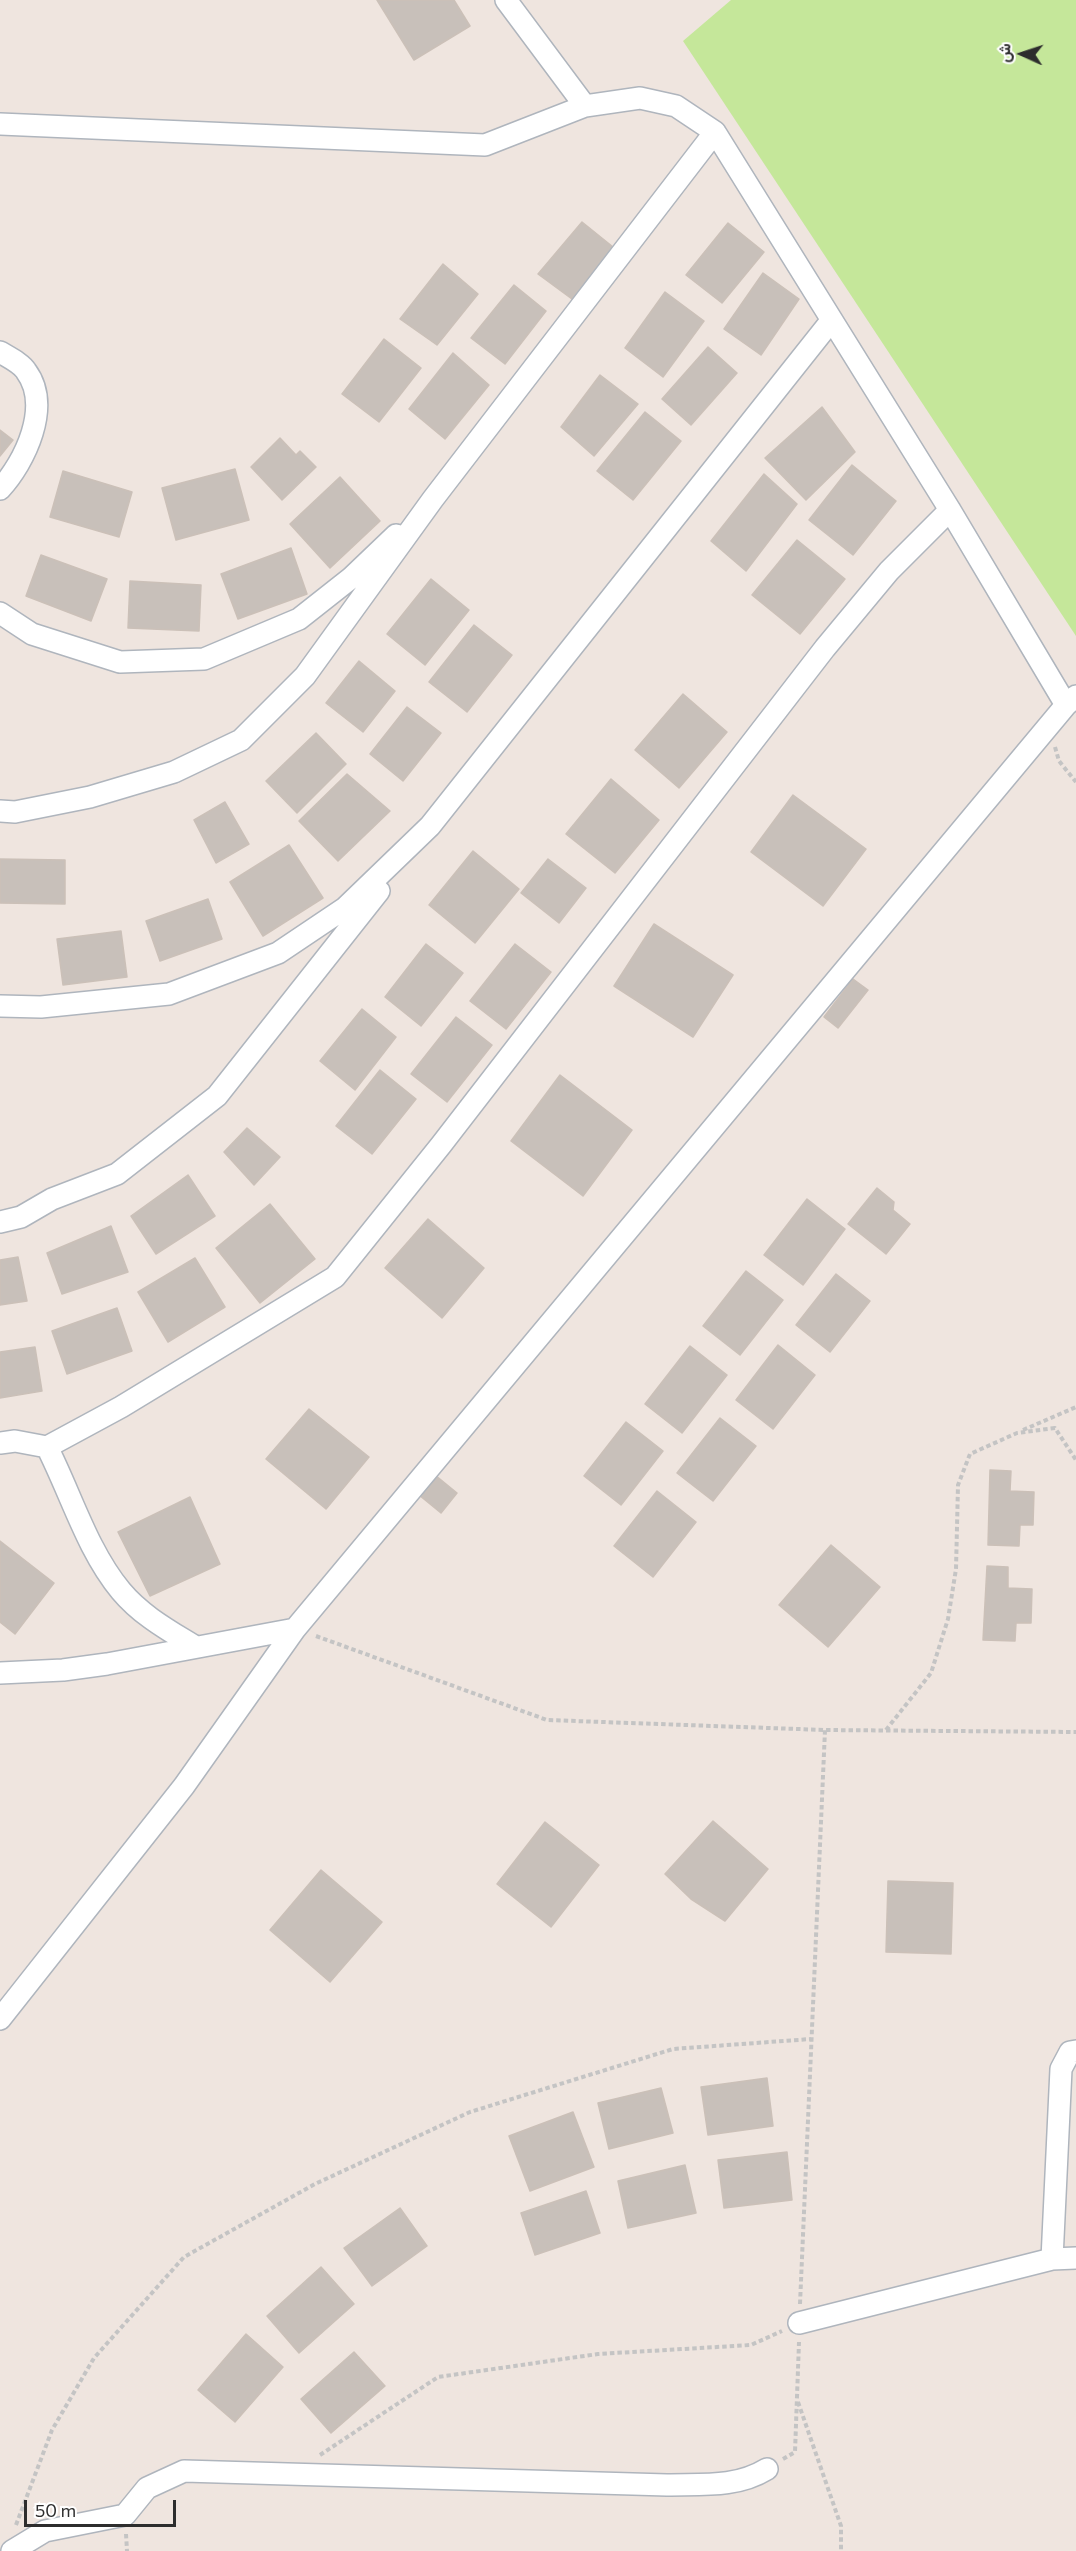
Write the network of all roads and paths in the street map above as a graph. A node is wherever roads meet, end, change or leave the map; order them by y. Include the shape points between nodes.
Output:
1 (506, 0) edge
2 (585, 106) junction
3 (0, 124) edge
4 (715, 132) junction
5 (831, 321) junction
6 (0, 352) edge
7 (0, 489) edge
8 (433, 499) junction
9 (950, 510) junction
10 (0, 613) edge
11 (1071, 701) edge
12 (1048, 727) junction
13 (1076, 782) edge
14 (0, 811) edge
15 (430, 826) junction
16 (0, 1006) edge
17 (0, 1222) edge
18 (1076, 1407) edge
19 (1017, 1433) junction
20 (0, 1443) edge
21 (47, 1447) junction
22 (1076, 1460) edge
23 (295, 1629) junction
24 (194, 1646) junction
25 (0, 1673) edge
26 (825, 1730) junction
27 (886, 1730) junction
28 (1076, 1732) edge
29 (0, 2019) edge
30 (811, 2039) junction
31 (1076, 2050) edge
32 (1076, 2258) edge
33 (1052, 2259) junction
34 (799, 2323) junction
35 (797, 2399) junction
36 (766, 2469) joint
37 (291, 2474) junction
38 (14, 2530) dead end
39 (12, 2551) edge
40 (841, 2551) edge

1 - 2 street
2 - 3 street via 485,145
2 - 4 street via 639,98 676,106
4 - 5 street
4 - 8 street
5 - 9 street
5 - 15 street
6 - 7 street via 26,370 36,394 35,429 12,477
8 - 10 street via 351,579 299,619 204,659 120,662 32,634
8 - 14 street via 305,676 241,740 174,772 90,796 15,812
9 - 11 street
9 - 21 street via 889,571 825,648 335,1277 131,1401
11 - 12 street
12 - 13 path via 1059,761
12 - 23 street
15 - 16 street via 345,908 278,953 169,994 41,1007
15 - 17 street via 217,1096 117,1174 52,1198 21,1217
18 - 19 path
19 - 22 path via 1055,1428
19 - 27 path via 970,1454 958,1485 956,1569 948,1619 931,1673
20 - 21 street via 15,1441
21 - 24 street via 91,1542 121,1590 153,1622
23 - 24 street
23 - 26 path via 547,1720
23 - 29 street via 184,1786
24 - 25 street via 107,1664
26 - 27 path
26 - 30 path
27 - 28 path
30 - 34 path
30 - 38 path via 673,2049 470,2112 315,2184 184,2257 94,2358 52,2430
31 - 33 street via 1070,2052 1061,2069
32 - 33 street
33 - 34 street
34 - 35 path
34 - 37 path via 751,2345 598,2354 438,2377
35 - 36 path via 795,2452
35 - 40 path via 841,2526
36 - 37 street via 750,2479 726,2483 667,2485
37 - 39 street via 184,2471 147,2488 124,2515 45,2531

